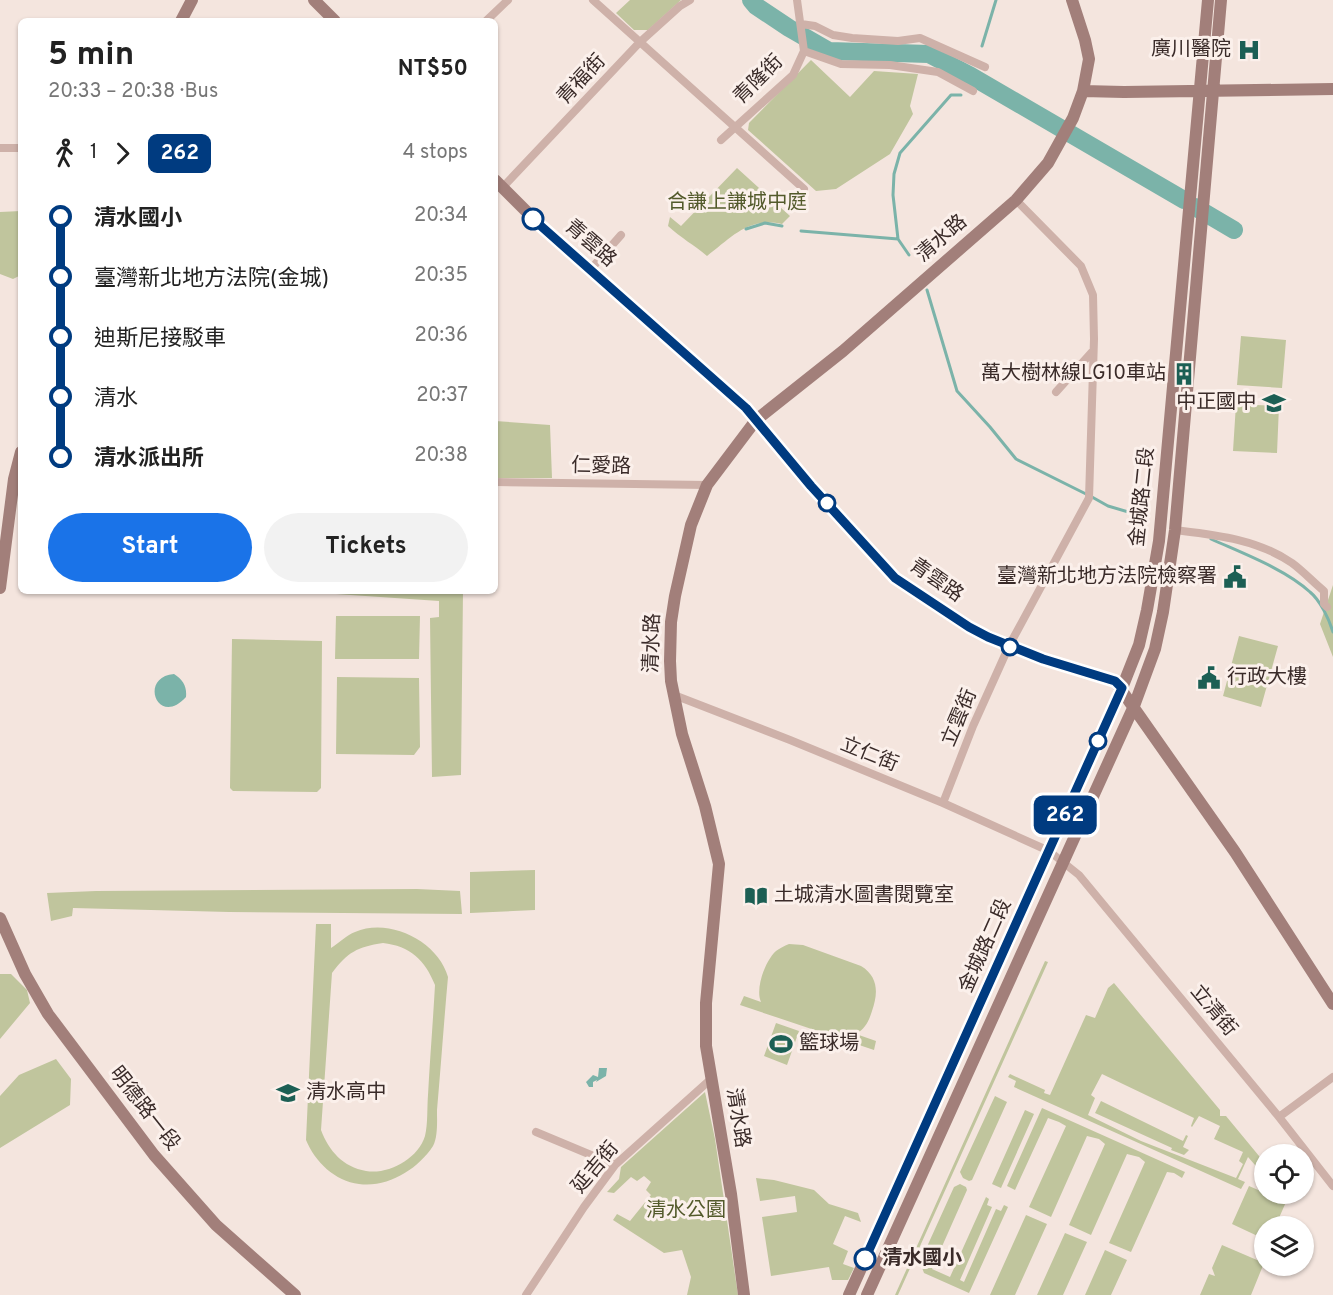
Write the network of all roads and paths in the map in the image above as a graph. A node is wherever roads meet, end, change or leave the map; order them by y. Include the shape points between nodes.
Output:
1 (192, 0) edge
2 (314, 0) edge
3 (508, 0) edge
4 (592, 0) edge
5 (690, 0) edge
6 (797, 0) edge
7 (1072, 0) edge
8 (1208, 0) edge
9 (1221, 0) edge
10 (183, 18) edge
11 (332, 18) edge
12 (489, 18) edge
13 (801, 24) junction
14 (639, 43) junction
15 (804, 51) junction
16 (985, 67) dead end
17 (1333, 89) edge
18 (1200, 90) junction
19 (1214, 90) junction
20 (973, 91) dead end
21 (1083, 91) junction
22 (734, 128) junction
23 (721, 140) dead end
24 (18, 147) edge
25 (0, 148) edge
26 (499, 184) edge
27 (804, 189) dead end
28 (1016, 201) junction
29 (621, 236) dead end
30 (590, 270) junction
31 (1092, 352) junction
32 (1056, 392) dead end
33 (756, 420) junction
34 (18, 479) edge
35 (498, 482) edge
36 (707, 485) junction
37 (1175, 530) junction
38 (0, 588) edge
39 (1327, 607) dead end
40 (1009, 646) junction
41 (1122, 688) junction
42 (674, 695) junction
43 (1134, 706) junction
44 (943, 803) junction
45 (1049, 851) junction
46 (1063, 862) junction
47 (0, 918) edge
48 (4, 936) edge
49 (1333, 1004) edge
50 (1333, 1077) edge
51 (711, 1079) junction
52 (1279, 1117) junction
53 (536, 1132) dead end
54 (615, 1165) junction
55 (1333, 1186) edge
56 (295, 1295) edge
57 (526, 1295) edge
58 (744, 1295) edge
59 (849, 1295) edge
60 (867, 1295) edge

1 - 10 street
2 - 11 street
3 - 12 street
4 - 14 street
5 - 14 street, 青福街
6 - 13 street, 青隆街
7 - 21 street via 1089,59
8 - 18 street, 金城路二段
9 - 19 street, 金城路二段
13 - 15 street, 青隆街
13 - 16 street via 852,38 920,38
14 - 22 street
14 - 26 street, 青福街
15 - 20 street via 841,64 891,65 938,72
15 - 22 street, 青隆街 via 793,75
17 - 19 street
18 - 19 street
18 - 21 street
18 - 41 street, 金城路二段 via 1159,541 1139,645
19 - 37 street, 金城路二段
21 - 28 street, 清水路 via 1048,163
22 - 23 street, 青隆街
22 - 27 street
24 - 25 street
26 - 30 street, 青雲路
28 - 31 street, 立雲街 via 1081,266 1093,295
28 - 33 street, 清水路 via 843,351
29 - 30 street
30 - 33 street, 青雲路
31 - 32 street
31 - 40 street, 立雲街 via 1089,498
33 - 36 street, 清水路
33 - 40 street, 青雲路 via 895,578 969,627
34 - 38 street
35 - 36 street, 仁愛路
36 - 42 street, 清水路 via 691,525 675,596 670,661
37 - 39 street via 1254,543 1278,555 1324,591
37 - 43 street, 金城路二段 via 1155,648
40 - 41 street, 青雲路 via 1115,681
40 - 44 street, 立雲街
41 - 43 street
41 - 45 street, 金城路二段
42 - 44 street, 立仁街
42 - 51 street, 清水路 via 718,864 706,1003
43 - 46 street, 金城路二段
43 - 49 street
44 - 45 street, 立仁街
45 - 46 street, 立清街
45 - 59 street, 金城路二段
46 - 52 street, 立清街 via 1079,875
46 - 60 street, 金城路二段
47 - 48 street, 明德路一段
48 - 56 street, 明德路一段 via 48,1014 154,1155 216,1225
50 - 52 street
51 - 54 street, 延吉街
51 - 58 street, 清水路
52 - 55 street, 立清街
53 - 54 street
54 - 57 street, 延吉街

